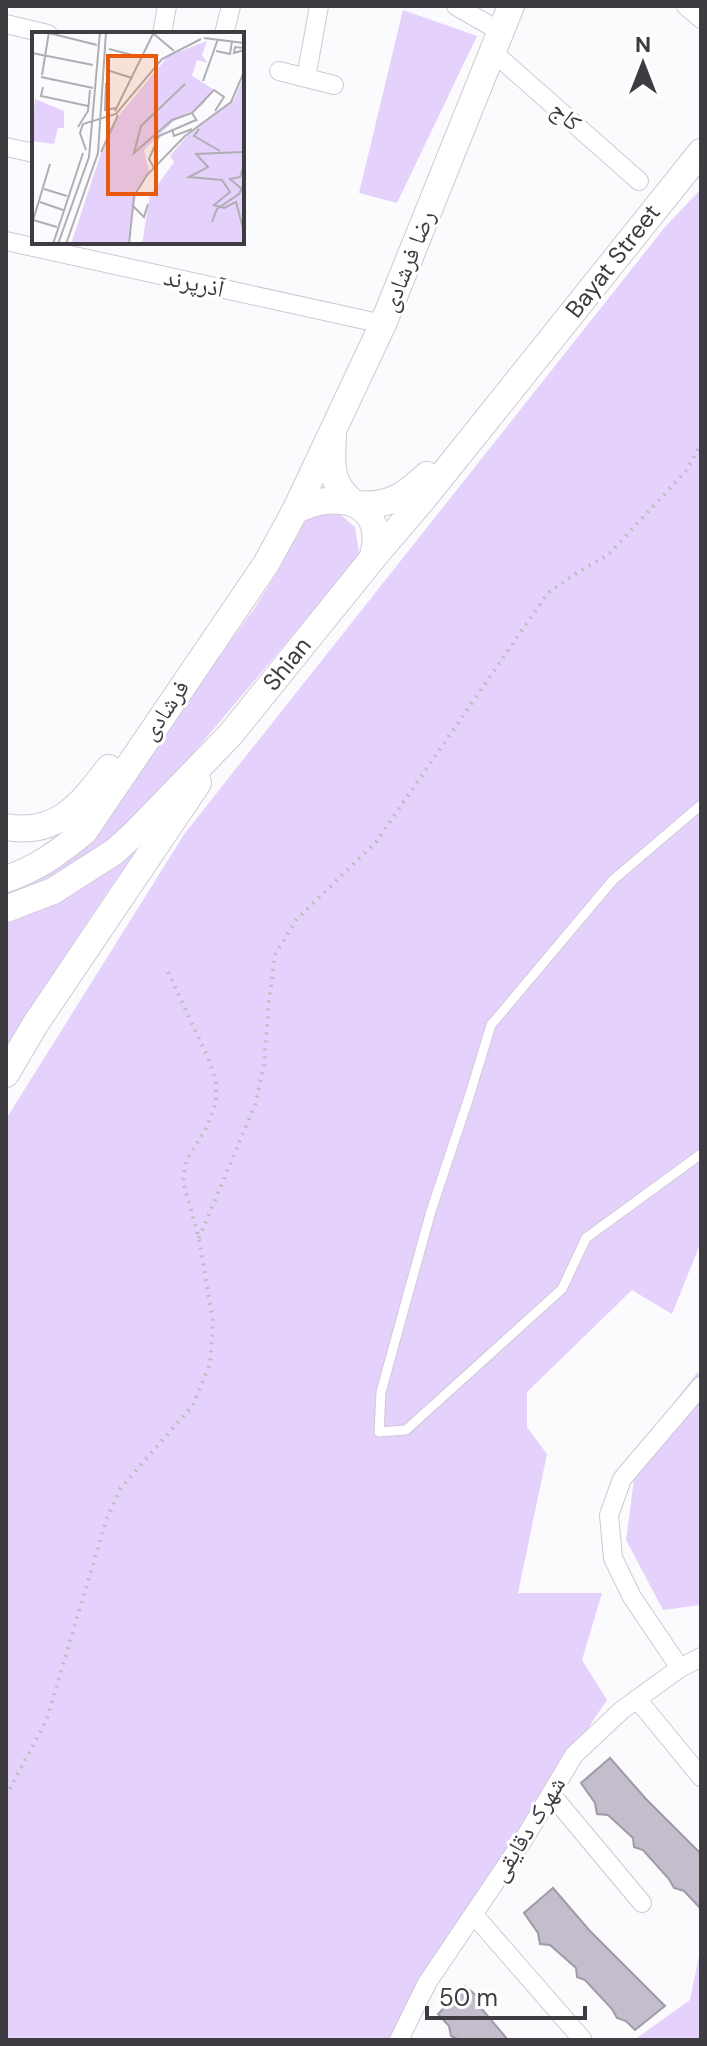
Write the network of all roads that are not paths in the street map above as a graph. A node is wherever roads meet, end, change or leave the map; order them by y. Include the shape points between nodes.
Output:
1 (167, 6) edge
2 (231, 6) edge
3 (319, 6) edge
4 (456, 6) edge
5 (511, 6) edge
6 (686, 6) edge
7 (701, 19) edge
8 (6, 24) edge
9 (40, 32) edge
10 (162, 32) edge
11 (224, 32) edge
12 (497, 42) junction
13 (279, 71) dead end
14 (306, 78) junction
15 (334, 85) dead end
16 (6, 147) edge
17 (701, 152) edge
18 (32, 153) edge
19 (639, 181) dead end
20 (6, 241) edge
21 (32, 244) edge
22 (34, 244) edge
23 (89, 250) edge
24 (383, 324) junction
25 (526, 371) junction
26 (333, 428) junction
27 (355, 504) junction
28 (295, 511) junction
29 (372, 559) junction
30 (190, 674) junction
31 (230, 735) junction
32 (701, 805) edge
33 (6, 827) edge
34 (6, 879) edge
35 (6, 909) edge
36 (6, 1074) edge
37 (701, 1154) edge
38 (701, 1386) edge
39 (701, 1657) edge
40 (680, 1668) junction
41 (637, 1699) junction
42 (701, 1777) edge
43 (551, 1794) junction
44 (642, 1903) dead end
45 (474, 1915) junction
46 (405, 2037) edge
47 (582, 2039) edge

1 - 10 street
2 - 11 street
3 - 14 street
4 - 12 street, کاج
5 - 12 main road, رضا فرشادی
6 - 7 street
8 - 9 street
12 - 19 street, کاج
12 - 24 main road, رضا فرشادی
13 - 14 street
14 - 15 street
16 - 18 street
17 - 25 main road, Bayat Street
20 - 21 street, آذرپرند
22 - 23 street, آذرپرند
23 - 24 street, آذرپرند
24 - 26 main road, رضا فرشادی
25 - 27 main road via 410,491 382,504
25 - 29 main road, Shian
26 - 27 main road via 334,479
26 - 28 main road, رضا فرشادی
27 - 28 main road via 322,500
27 - 29 main road via 376,532
28 - 30 main road, فرشادی via 266,564
29 - 31 main road, Shian
30 - 33 main road via 144,722 78,806 43,826
30 - 34 main road, فرشادی via 84,832 54,856
31 - 35 main road, Shian via 114,852 53,891
31 - 36 main road
32 - 37 lane via 613,880 491,1025 431,1211 381,1392 379,1432 406,1430 562,1289 586,1238
38 - 40 street via 622,1479 609,1515 613,1558 632,1597
39 - 40 street, شهرک دقایقی
40 - 41 street, شهرک دقایقی
41 - 42 street
41 - 43 street, شهرک دقایقی via 574,1755
43 - 44 street
43 - 45 street, شهرک دقایقی
45 - 46 street, شهرک دقایقی via 427,1983
45 - 47 street

